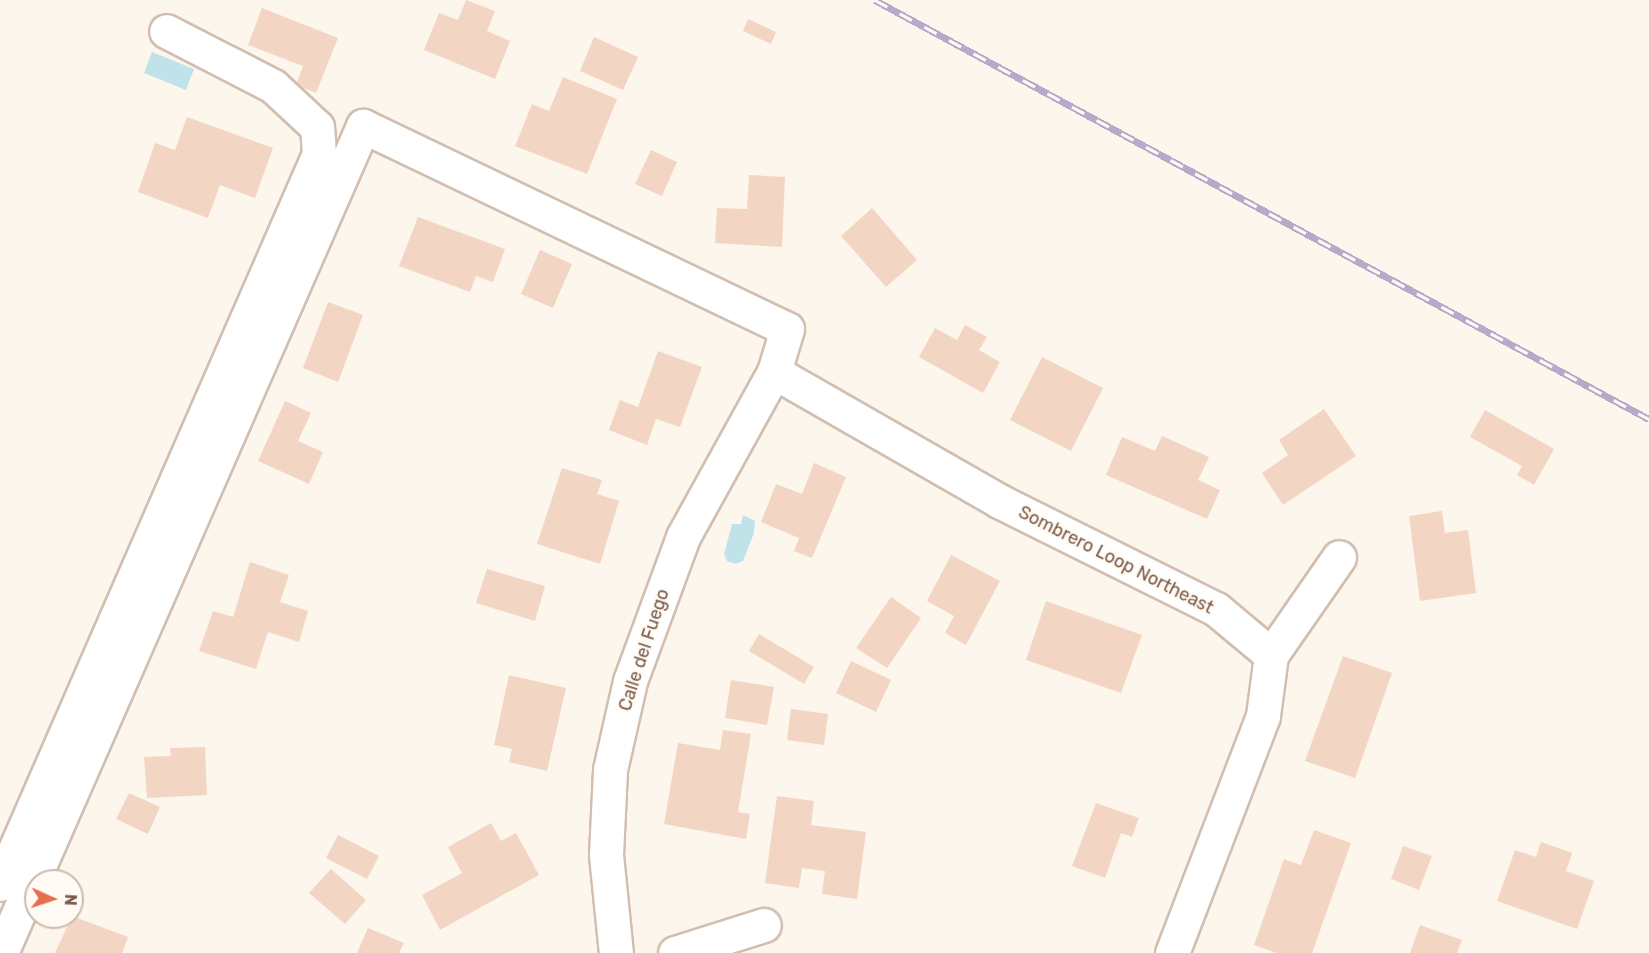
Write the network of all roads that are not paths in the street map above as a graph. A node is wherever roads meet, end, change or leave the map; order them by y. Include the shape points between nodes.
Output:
1 (166, 31) dead end
2 (774, 372) junction
3 (1339, 556) dead end
4 (1270, 655) junction
5 (0, 884) edge
6 (764, 926) dead end
7 (1, 953) edge
8 (616, 953) edge
9 (675, 953) edge
10 (1172, 953) edge

1 - 5 street via 273,86 317,127 319,154
2 - 4 street, Sombrero Loop Northeast via 999,501 1216,609
2 - 7 street, Calle del Fuego via 787,329 363,126
2 - 8 street, Calle del Fuego via 683,537 630,681 610,770 606,855
3 - 4 street
4 - 10 street via 1263,716
6 - 9 street

